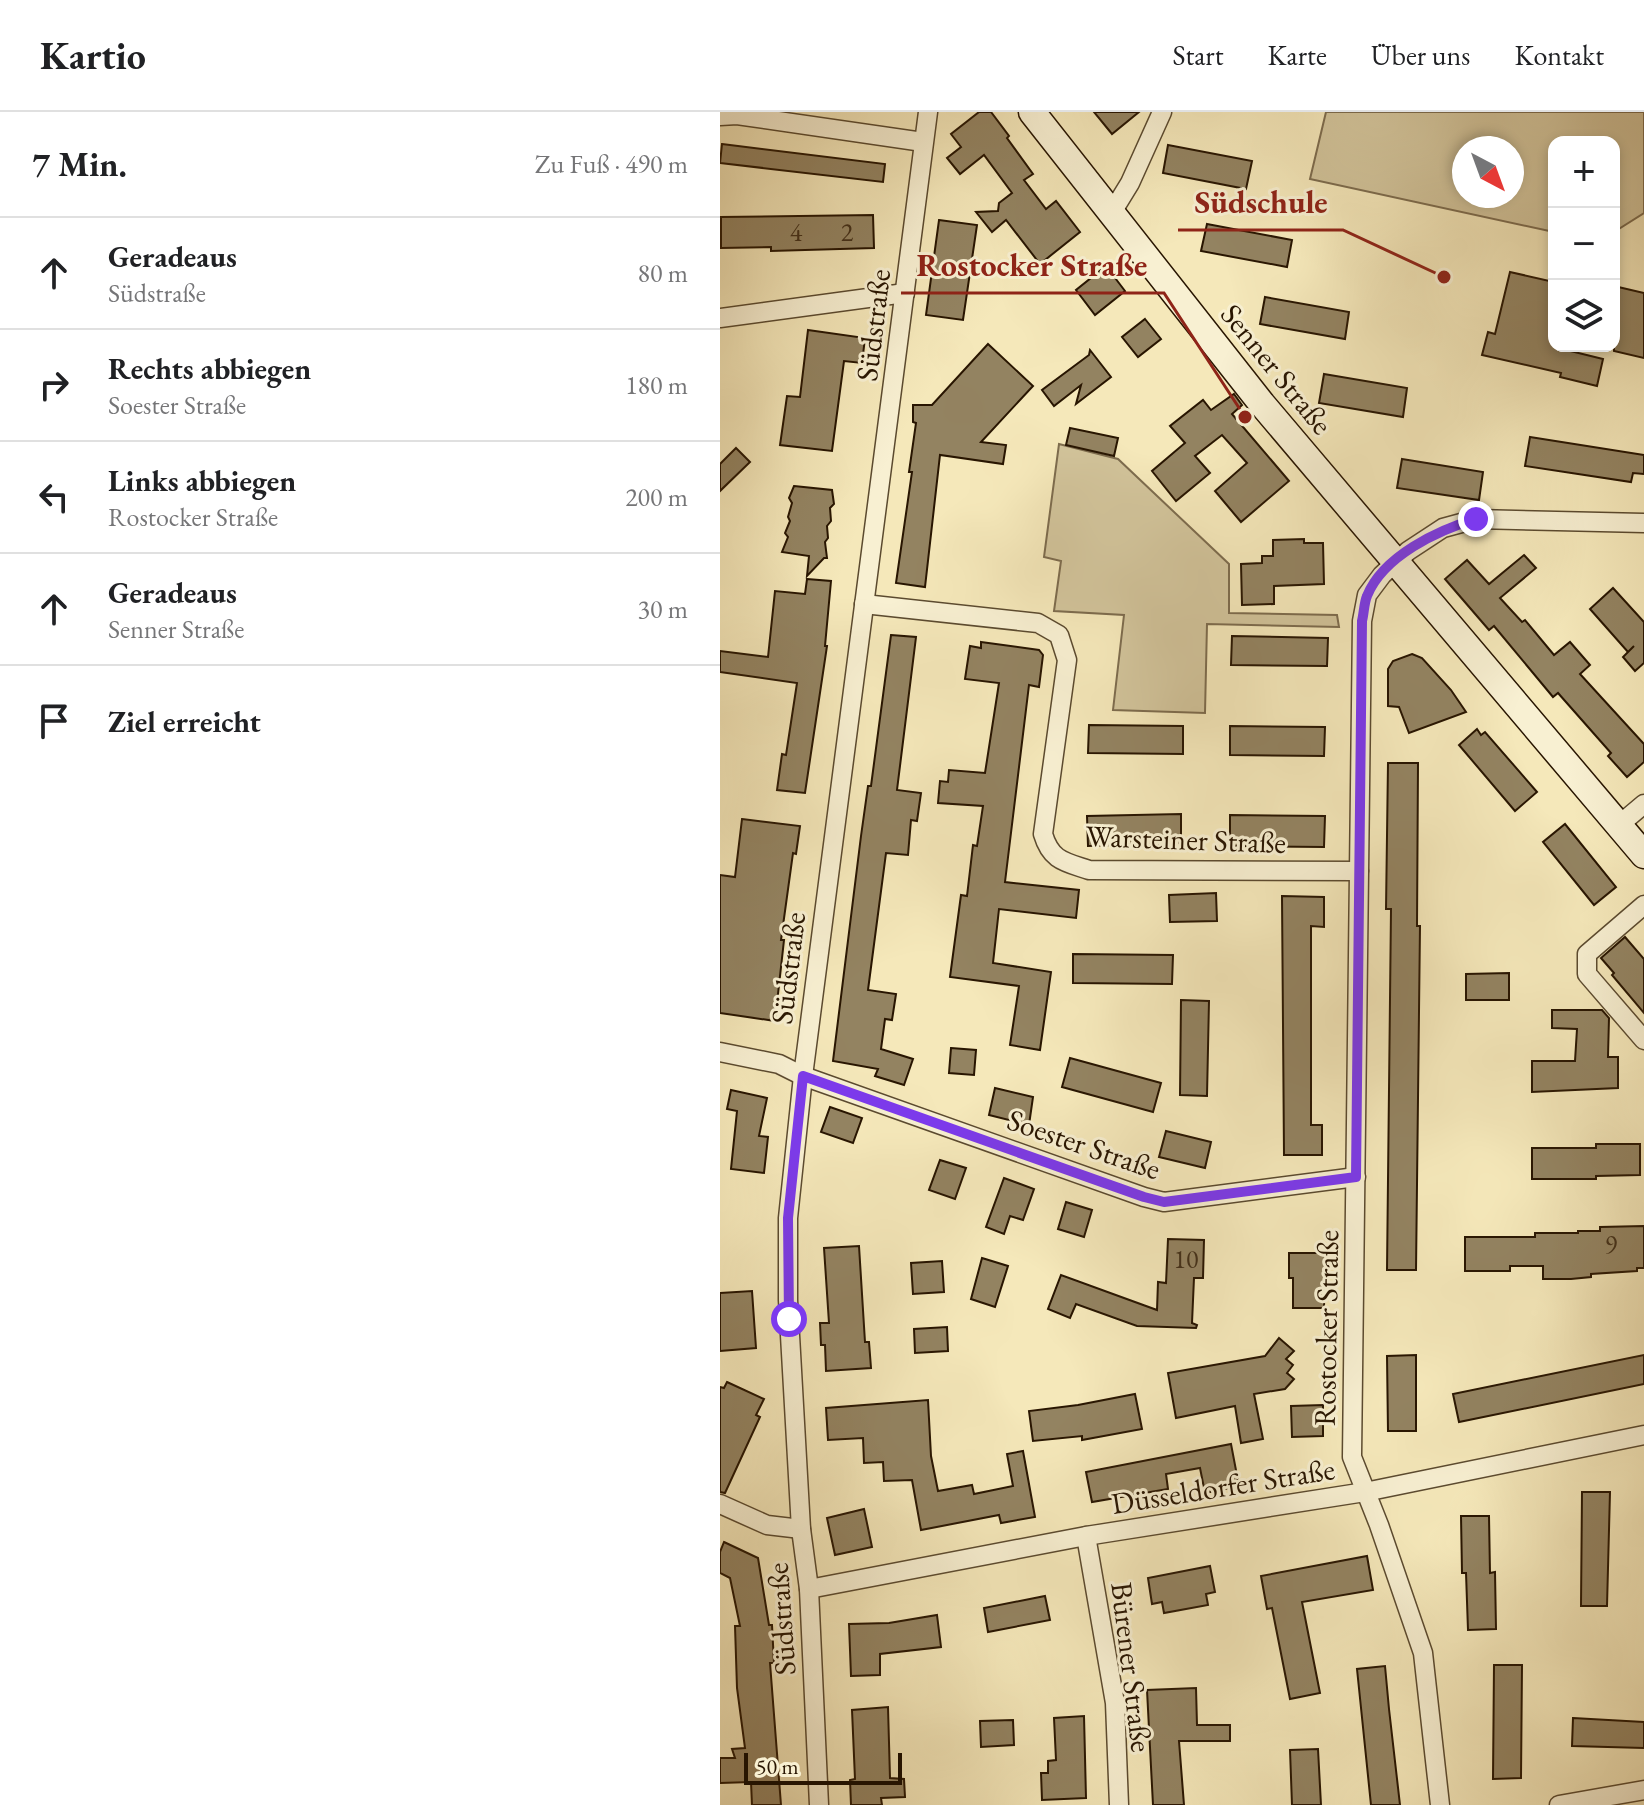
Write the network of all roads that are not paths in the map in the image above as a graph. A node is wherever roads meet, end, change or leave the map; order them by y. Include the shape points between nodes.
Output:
1 (928, 112) edge
2 (1032, 112) edge
3 (1162, 112) edge
4 (720, 116) edge
5 (923, 142) junction
6 (1111, 214) junction
7 (905, 293) junction
8 (720, 318) edge
9 (1644, 523) edge
10 (1395, 561) junction
11 (864, 604) junction
12 (1644, 804) edge
13 (1619, 825) junction
14 (1644, 855) edge
15 (1359, 871) junction
16 (1644, 905) edge
17 (1644, 1040) edge
18 (720, 1052) edge
19 (803, 1076) junction
20 (1356, 1177) junction
21 (1644, 1435) edge
22 (1365, 1492) junction
23 (720, 1504) edge
24 (801, 1529) junction
25 (1086, 1536) junction
26 (809, 1589) junction
27 (1644, 1790) edge
28 (819, 1805) edge
29 (1119, 1805) edge
30 (1440, 1805) edge
31 (1559, 1805) edge

1 - 5 street, Südstraße
2 - 6 street, Senner Straße
3 - 6 street
4 - 5 street
5 - 7 street, Südstraße
6 - 10 street, Senner Straße
7 - 8 street
7 - 11 street, Südstraße
9 - 10 street via 1476,519 1443,528
10 - 13 street, Senner Straße
10 - 15 street, Rostocker Straße via 1367,595 1362,621
11 - 15 street, Warsteiner Straße via 1038,623 1059,635 1067,660 1043,834 1048,849 1060,860 1089,870
11 - 19 street, Südstraße
12 - 13 street
13 - 14 street, Senner Straße
15 - 20 street, Rostocker Straße
16 - 17 street via 1587,954 1587,974
18 - 19 street, Soester Straße via 779,1064
19 - 20 street, Soester Straße via 1164,1202
19 - 24 street, Südstraße via 788,1218
20 - 22 street, Rostocker Straße via 1352,1457
21 - 22 street, Düsseldorfer Straße
22 - 25 street, Düsseldorfer Straße
22 - 30 street, Rostocker Straße via 1423,1653
23 - 24 street via 767,1525
24 - 26 street, Südstraße
25 - 26 street, Düsseldorfer Straße
25 - 29 street, Bürener Straße via 1115,1703
26 - 28 street, Südstraße
27 - 31 street

